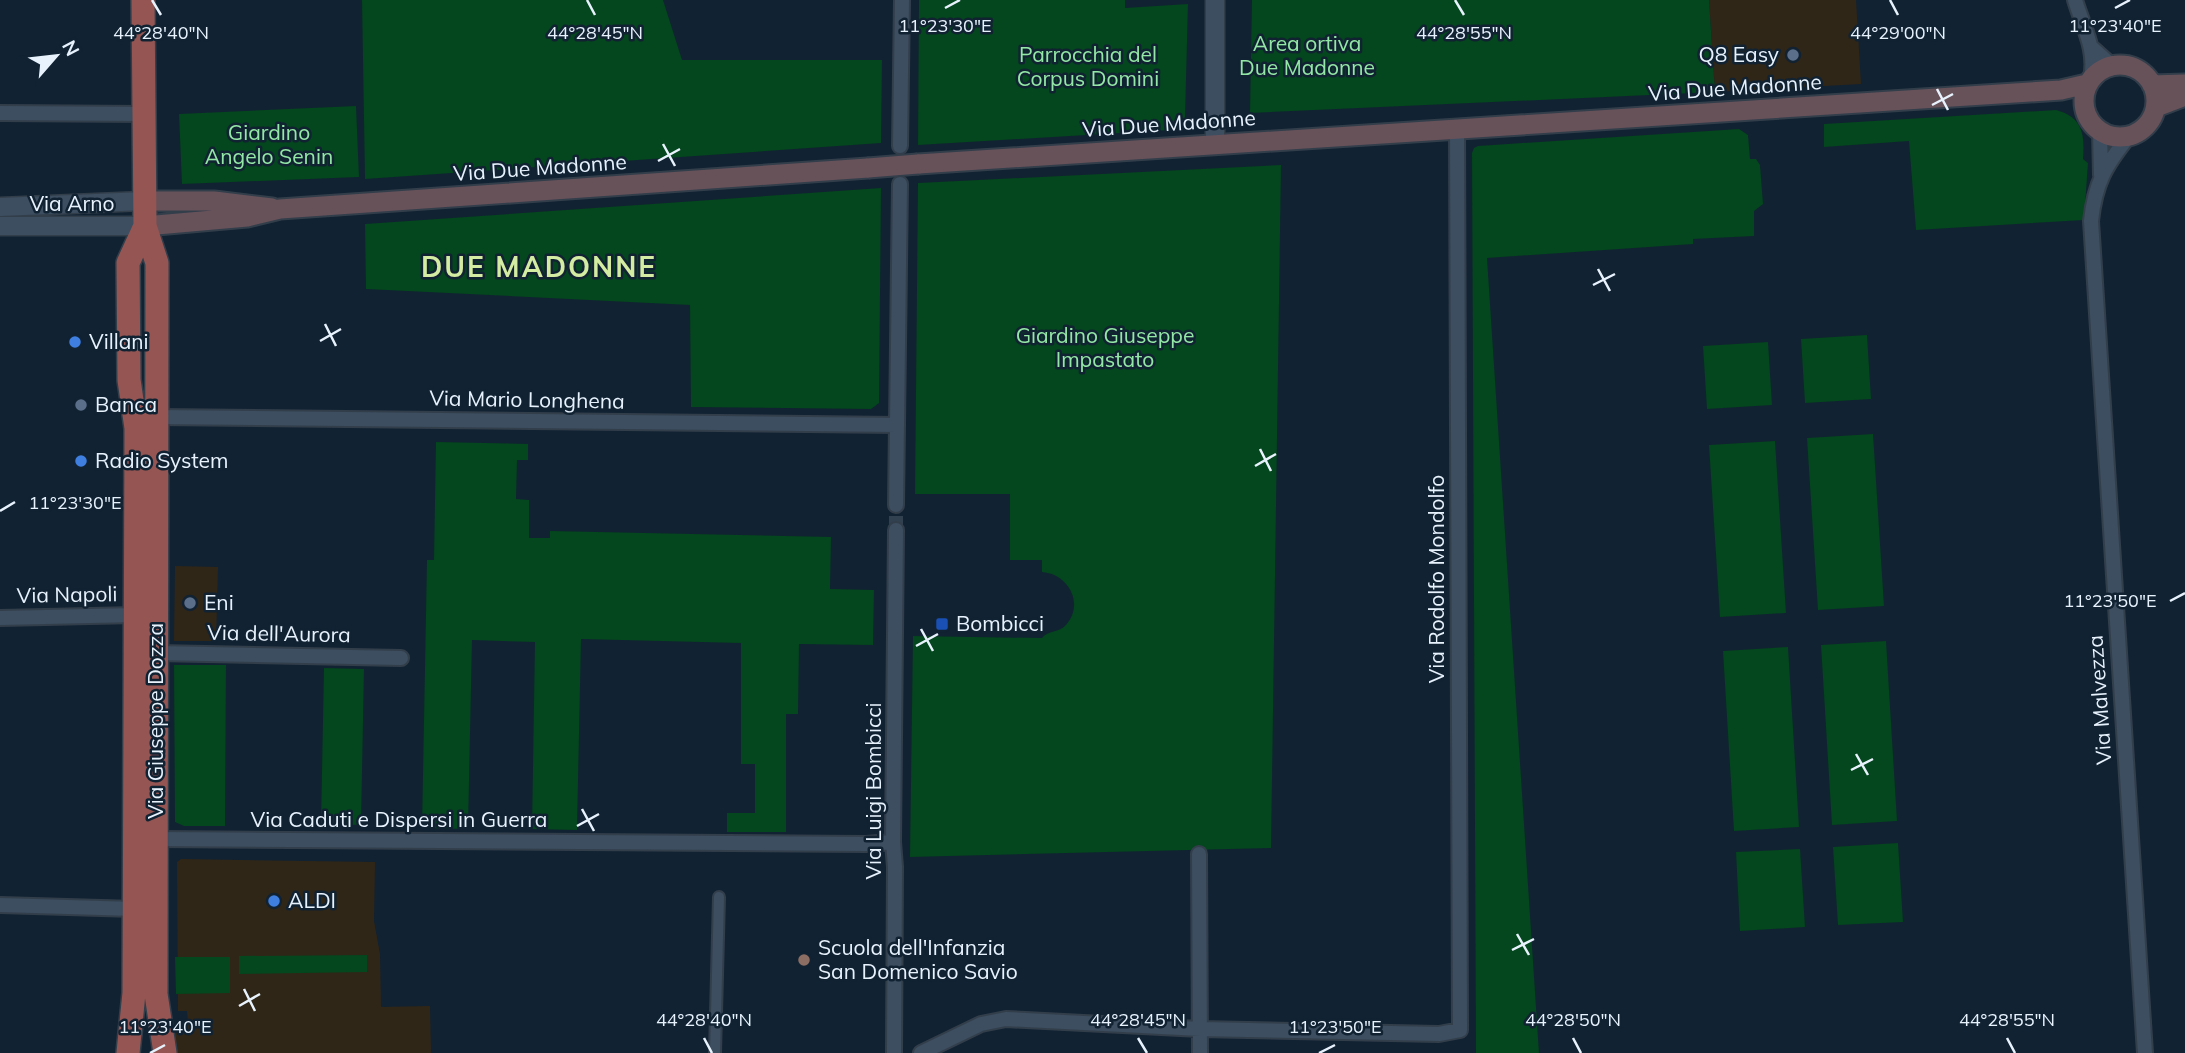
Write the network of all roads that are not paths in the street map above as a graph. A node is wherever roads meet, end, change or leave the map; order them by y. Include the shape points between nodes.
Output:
1 (143, 0) edge
2 (902, 0) edge
3 (1215, 0) edge
4 (2076, 0) edge
5 (2092, 48) junction
6 (2111, 65) junction
7 (2089, 81) junction
8 (2185, 84) edge
9 (2152, 85) junction
10 (2061, 90) junction
11 (2185, 96) edge
12 (2156, 107) junction
13 (2084, 109) junction
14 (0, 113) edge
15 (145, 114) junction
16 (1457, 128) junction
17 (2100, 131) junction
18 (2129, 136) junction
19 (1215, 143) junction
20 (900, 146) dead end
21 (2101, 177) junction
22 (900, 184) dead end
23 (144, 201) junction
24 (0, 207) edge
25 (280, 209) junction
26 (0, 226) edge
27 (145, 226) junction
28 (157, 388) junction
29 (157, 417) junction
30 (897, 425) junction
31 (136, 428) junction
32 (896, 505) tunnel mouth
33 (896, 530) tunnel mouth
34 (136, 615) junction
35 (0, 618) edge
36 (156, 653) junction
37 (401, 658) dead end
38 (156, 839) junction
39 (892, 842) junction
40 (1199, 854) dead end
41 (719, 897) dead end
42 (0, 905) edge
43 (135, 909) junction
44 (1200, 1030) junction
45 (128, 1053) edge
46 (165, 1053) edge
47 (715, 1053) edge
48 (894, 1053) edge
49 (921, 1053) edge
50 (1200, 1053) edge
51 (2145, 1053) edge

1 - 15 main road
2 - 20 street
3 - 19 street
4 - 5 street
5 - 6 street
5 - 7 street via 2094,66
6 - 7 main road
6 - 9 main road via 2130,66 2147,76
7 - 10 main road, Via Due Madonne
7 - 13 main road
8 - 9 main road
9 - 12 main road
10 - 13 main road
10 - 16 main road, Via Due Madonne
11 - 12 main road
12 - 18 main road via 2147,126
13 - 17 main road
14 - 15 street
15 - 23 main road
16 - 19 main road, Via Due Madonne
16 - 44 street, Via Rodolfo Mondolfo via 1460,1030 1439,1034
17 - 18 main road
17 - 21 street, Via Malvezza
18 - 21 street, Via Malvezza
19 - 25 main road, Via Due Madonne, bridge
21 - 51 street, Via Malvezza via 2093,203 2092,254
22 - 30 street
23 - 24 street, Via Arno
23 - 25 main road, Via Due Madonne via 214,201
23 - 27 main road
25 - 27 main road, Via Due Madonne via 247,218
26 - 27 street, Via Arno
27 - 28 main road, Via Giuseppe Dozza via 157,263
27 - 31 main road, Via Giuseppe Dozza via 128,262 129,380
28 - 29 main road, Via Giuseppe Dozza
28 - 31 main road, Via Giuseppe Dozza
29 - 30 street, Via Mario Longhena
29 - 36 main road, Via Giuseppe Dozza
30 - 32 street
31 - 34 main road, Via Giuseppe Dozza
33 - 39 street, Via Luigi Bombicci
34 - 35 street, Via Napoli
34 - 43 main road, Via Giuseppe Dozza
36 - 37 street, Via dell'Aurora
36 - 38 main road, Via Giuseppe Dozza
38 - 39 street, Via Caduti e Dispersi in Guerra
38 - 46 main road, Via Giuseppe Dozza via 156,994
39 - 48 street, Via Luigi Bombicci
40 - 44 street
41 - 47 street
42 - 43 street
43 - 45 main road, Via Giuseppe Dozza via 135,993
44 - 49 street via 1006,1019 981,1024
44 - 50 street

